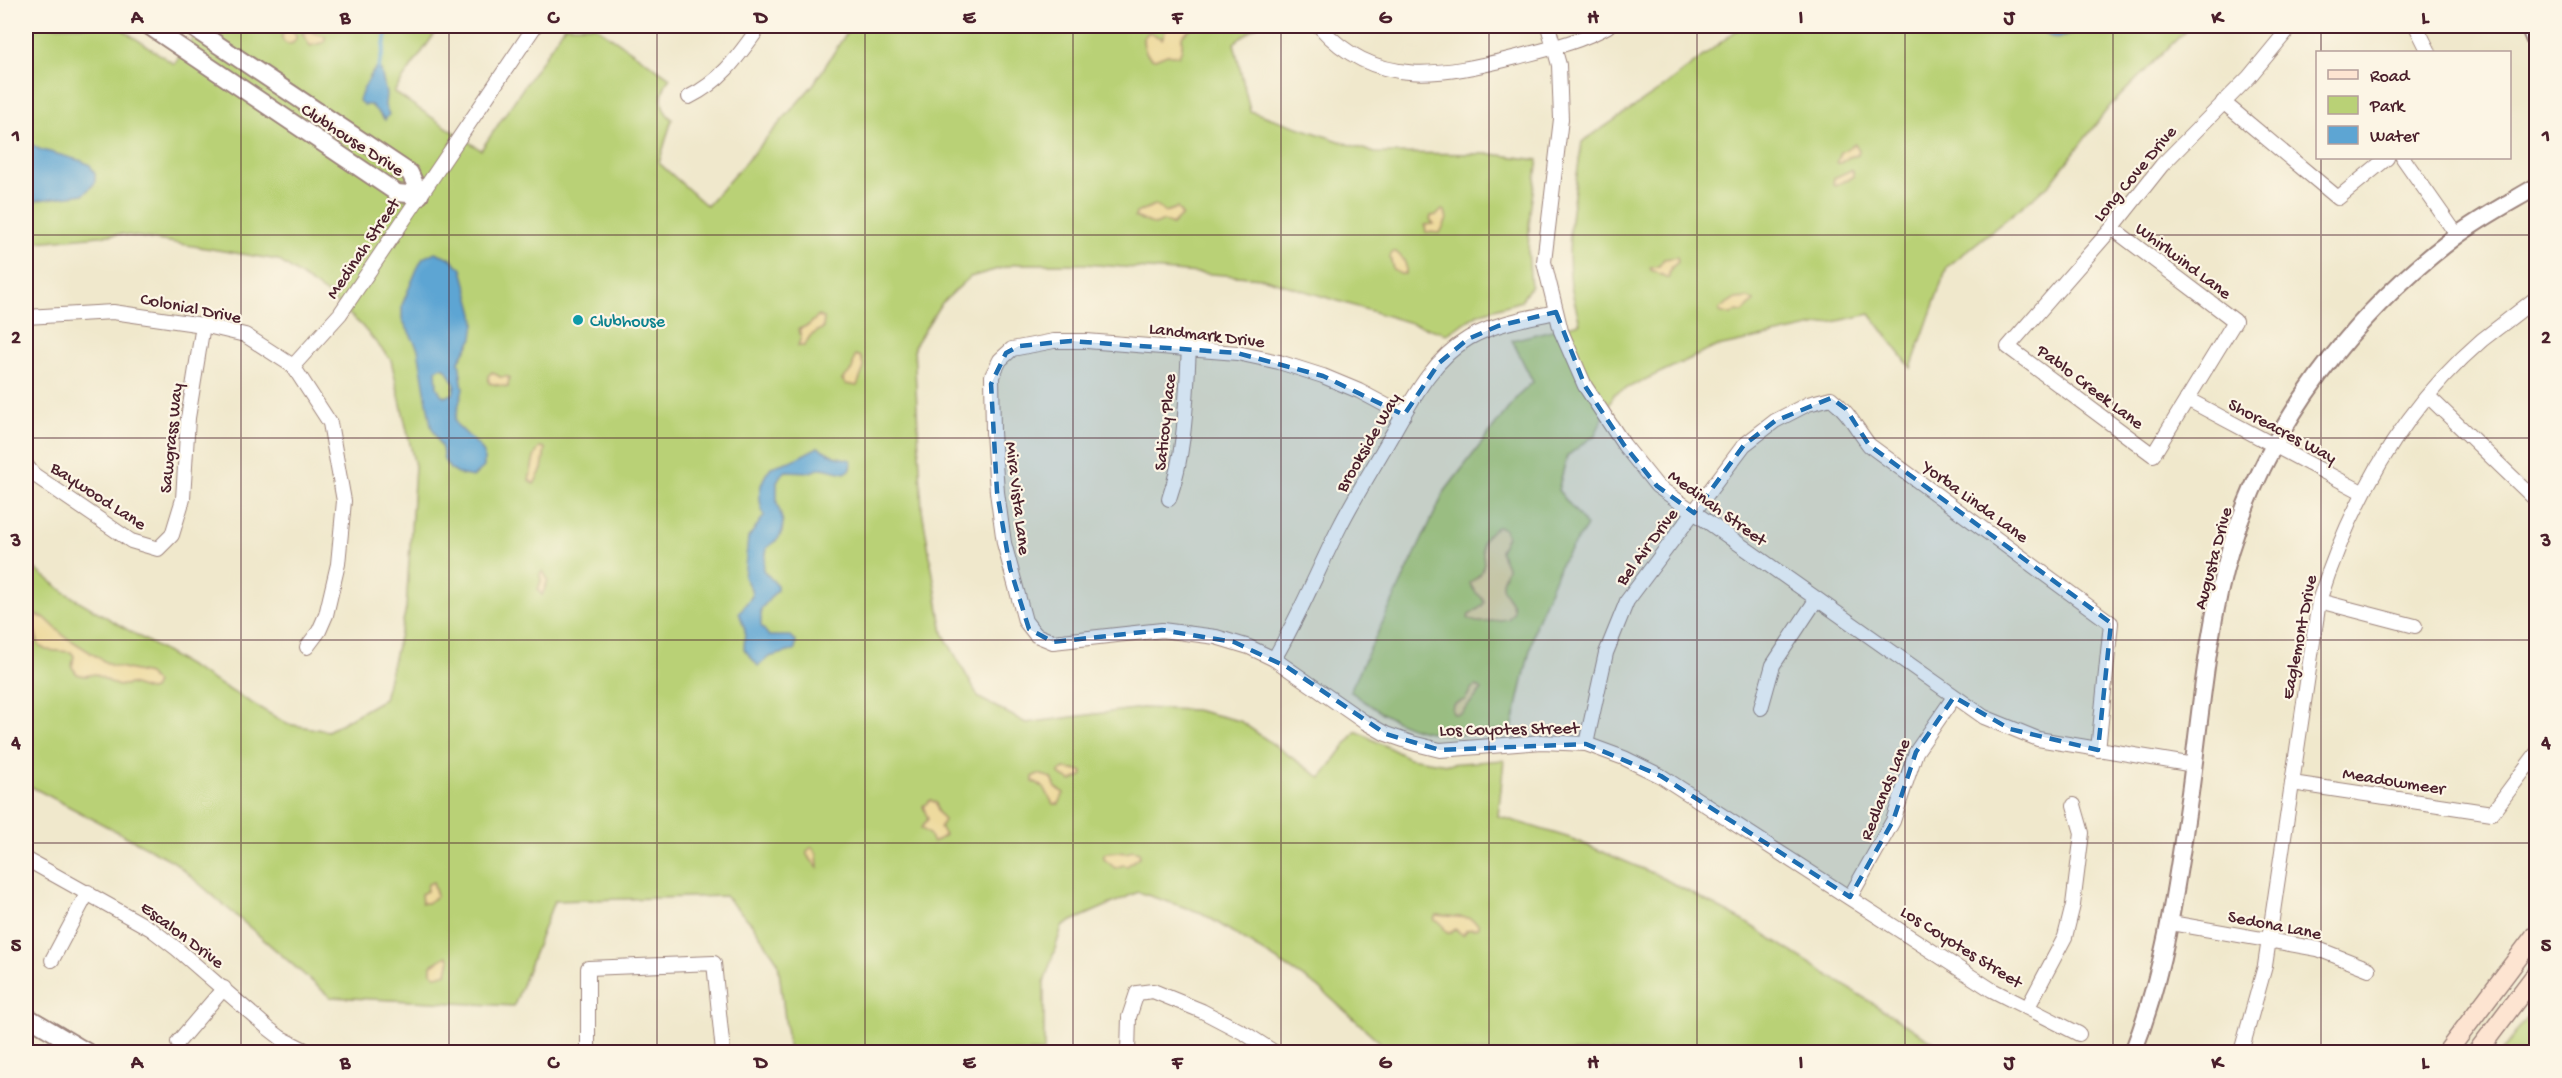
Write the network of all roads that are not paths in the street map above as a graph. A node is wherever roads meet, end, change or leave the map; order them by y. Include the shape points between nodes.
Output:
1 (148, 26) edge
2 (190, 26) edge
3 (536, 26) edge
4 (760, 26) edge
5 (1548, 26) edge
6 (1608, 26) edge
7 (2291, 26) edge
8 (2416, 26) edge
9 (2529, 26) edge
10 (1320, 27) edge
11 (2536, 43) edge
12 (1556, 47) junction
13 (2428, 51) edge
14 (688, 97) dead end
15 (2223, 102) junction
16 (2386, 159) edge
17 (2404, 159) edge
18 (2536, 187) edge
19 (420, 195) junction
20 (2112, 228) junction
21 (2457, 236) junction
22 (2536, 298) edge
23 (1556, 312) junction
24 (26, 317) edge
25 (204, 325) junction
26 (2008, 347) joint
27 (1189, 348) junction
28 (1000, 360) joint
29 (293, 366) junction
30 (2428, 396) junction
31 (1831, 398) joint
32 (2187, 399) junction
33 (1404, 415) junction
34 (2274, 446) junction
35 (26, 465) edge
36 (2362, 492) junction
37 (1169, 499) dead end
38 (2536, 500) edge
39 (1694, 513) junction
40 (158, 549) joint
41 (1816, 600) junction
42 (2319, 601) junction
43 (2415, 626) dead end
44 (1036, 635) joint
45 (307, 647) dead end
46 (1274, 659) junction
47 (1954, 697) junction
48 (1761, 708) dead end
49 (1586, 744) junction
50 (2098, 750) junction
51 (2536, 754) edge
52 (2194, 765) junction
53 (2292, 783) junction
54 (2074, 805) dead end
55 (26, 859) edge
56 (88, 892) junction
57 (1850, 897) junction
58 (2171, 923) junction
59 (2536, 934) edge
60 (2270, 940) junction
61 (52, 960) dead end
62 (2369, 969) dead end
63 (2536, 974) edge
64 (224, 988) junction
65 (2028, 1007) junction
66 (26, 1016) edge
67 (2079, 1034) dead end
68 (178, 1042) dead end
69 (87, 1053) edge
70 (309, 1053) edge
71 (588, 1053) edge
72 (723, 1053) edge
73 (1128, 1053) edge
74 (1274, 1053) edge
75 (2133, 1053) edge
76 (2241, 1053) edge
77 (2447, 1053) edge
78 (2477, 1053) edge

1 - 19 street, Clubhouse Drive via 397,193
2 - 19 street, Clubhouse Drive via 410,173
3 - 19 street, Medinah Street
4 - 14 street via 723,74
5 - 12 street, Medinah Street
6 - 12 street
7 - 15 street, Long Cove Drive
8 - 13 street
9 - 11 street
10 - 12 street via 1339,46 1364,62 1407,73 1455,72
12 - 23 street, Medinah Street via 1561,119 1544,262
15 - 16 street via 2338,198
15 - 20 street, Long Cove Drive via 2162,165
17 - 21 street
18 - 21 street, Augusta Drive
19 - 29 street, Medinah Street via 340,314
20 - 26 street, Long Cove Drive
20 - 32 street, Whirlwind Lane via 2235,321
21 - 34 street, Augusta Drive via 2408,276 2358,326 2313,382
22 - 30 street, Eaglemont Drive via 2482,340
23 - 33 street, Brookside Way via 1498,326 1468,339 1439,363
23 - 39 street, Medinah Street via 1585,386 1624,445 1657,486
24 - 25 street, Colonial Drive via 113,312
25 - 29 street, Colonial Drive via 245,335
25 - 40 street, Sawgrass Way via 188,418 183,499 172,535
26 - 32 street, Pablo Creek Lane via 2153,455
27 - 28 street, Landmark Drive via 1054,341 1019,346
27 - 33 street, Landmark Drive via 1236,353 1302,369 1359,391
27 - 37 street, Saticoy Place via 1181,454
28 - 44 street, Mira Vista Lane via 991,384 999,509 1022,613
29 - 45 street, Colonial Drive via 330,423 344,501 338,564 327,615
30 - 36 street, Eaglemont Drive
30 - 38 street
31 - 39 street, Bel Air Drive via 1784,416 1744,445
31 - 50 street, Yorba Linda Lane via 1846,409 1869,445 2111,623
32 - 34 street, Shoreacres Way
33 - 46 street, Brookside Way via 1341,525 1301,612
34 - 36 street, Shoreacres Way
34 - 52 street, Augusta Drive via 2242,514 2230,552 2219,597
35 - 40 street, Baywood Lane via 33,474 131,541
36 - 42 street, Eaglemont Drive
39 - 41 street, Medinah Street
39 - 49 street, Bel Air Drive via 1627,601 1615,626
41 - 47 street, Medinah Street
41 - 48 street via 1773,665
42 - 43 street
42 - 53 street, Eaglemont Drive
44 - 46 street, Los Coyotes Street via 1061,642 1144,631 1188,632 1234,642
46 - 49 street, Los Coyotes Street via 1363,721 1412,743 1440,750 1542,742
47 - 50 street, Medinah Street via 2010,729 2038,739
47 - 57 street, Redlands Lane via 1916,752 1893,821
49 - 57 street, Los Coyotes Street via 1661,776
50 - 52 street, Medinah Street
51 - 53 street, Meadowmeer via 2492,813
52 - 58 street, Augusta Drive
53 - 60 street, Eaglemont Drive
54 - 65 street via 2082,833 2073,905 2065,937
55 - 56 street, Escalon Drive
56 - 61 street
56 - 64 street, Escalon Drive via 151,929
57 - 65 street, Los Coyotes Street via 1992,990
58 - 60 street, Sedona Lane
58 - 75 street, Augusta Drive via 2157,983
59 - 77 main road
60 - 62 street, Sedona Lane via 2318,949
60 - 76 street, Eaglemont Drive via 2261,988
63 - 78 main road
64 - 68 street
64 - 70 street, Escalon Drive via 281,1038
65 - 67 street, Los Coyotes Street
66 - 69 street
71 - 72 street via 588,968 714,963
73 - 74 street via 1130,1017 1137,993 1154,991 1239,1030

